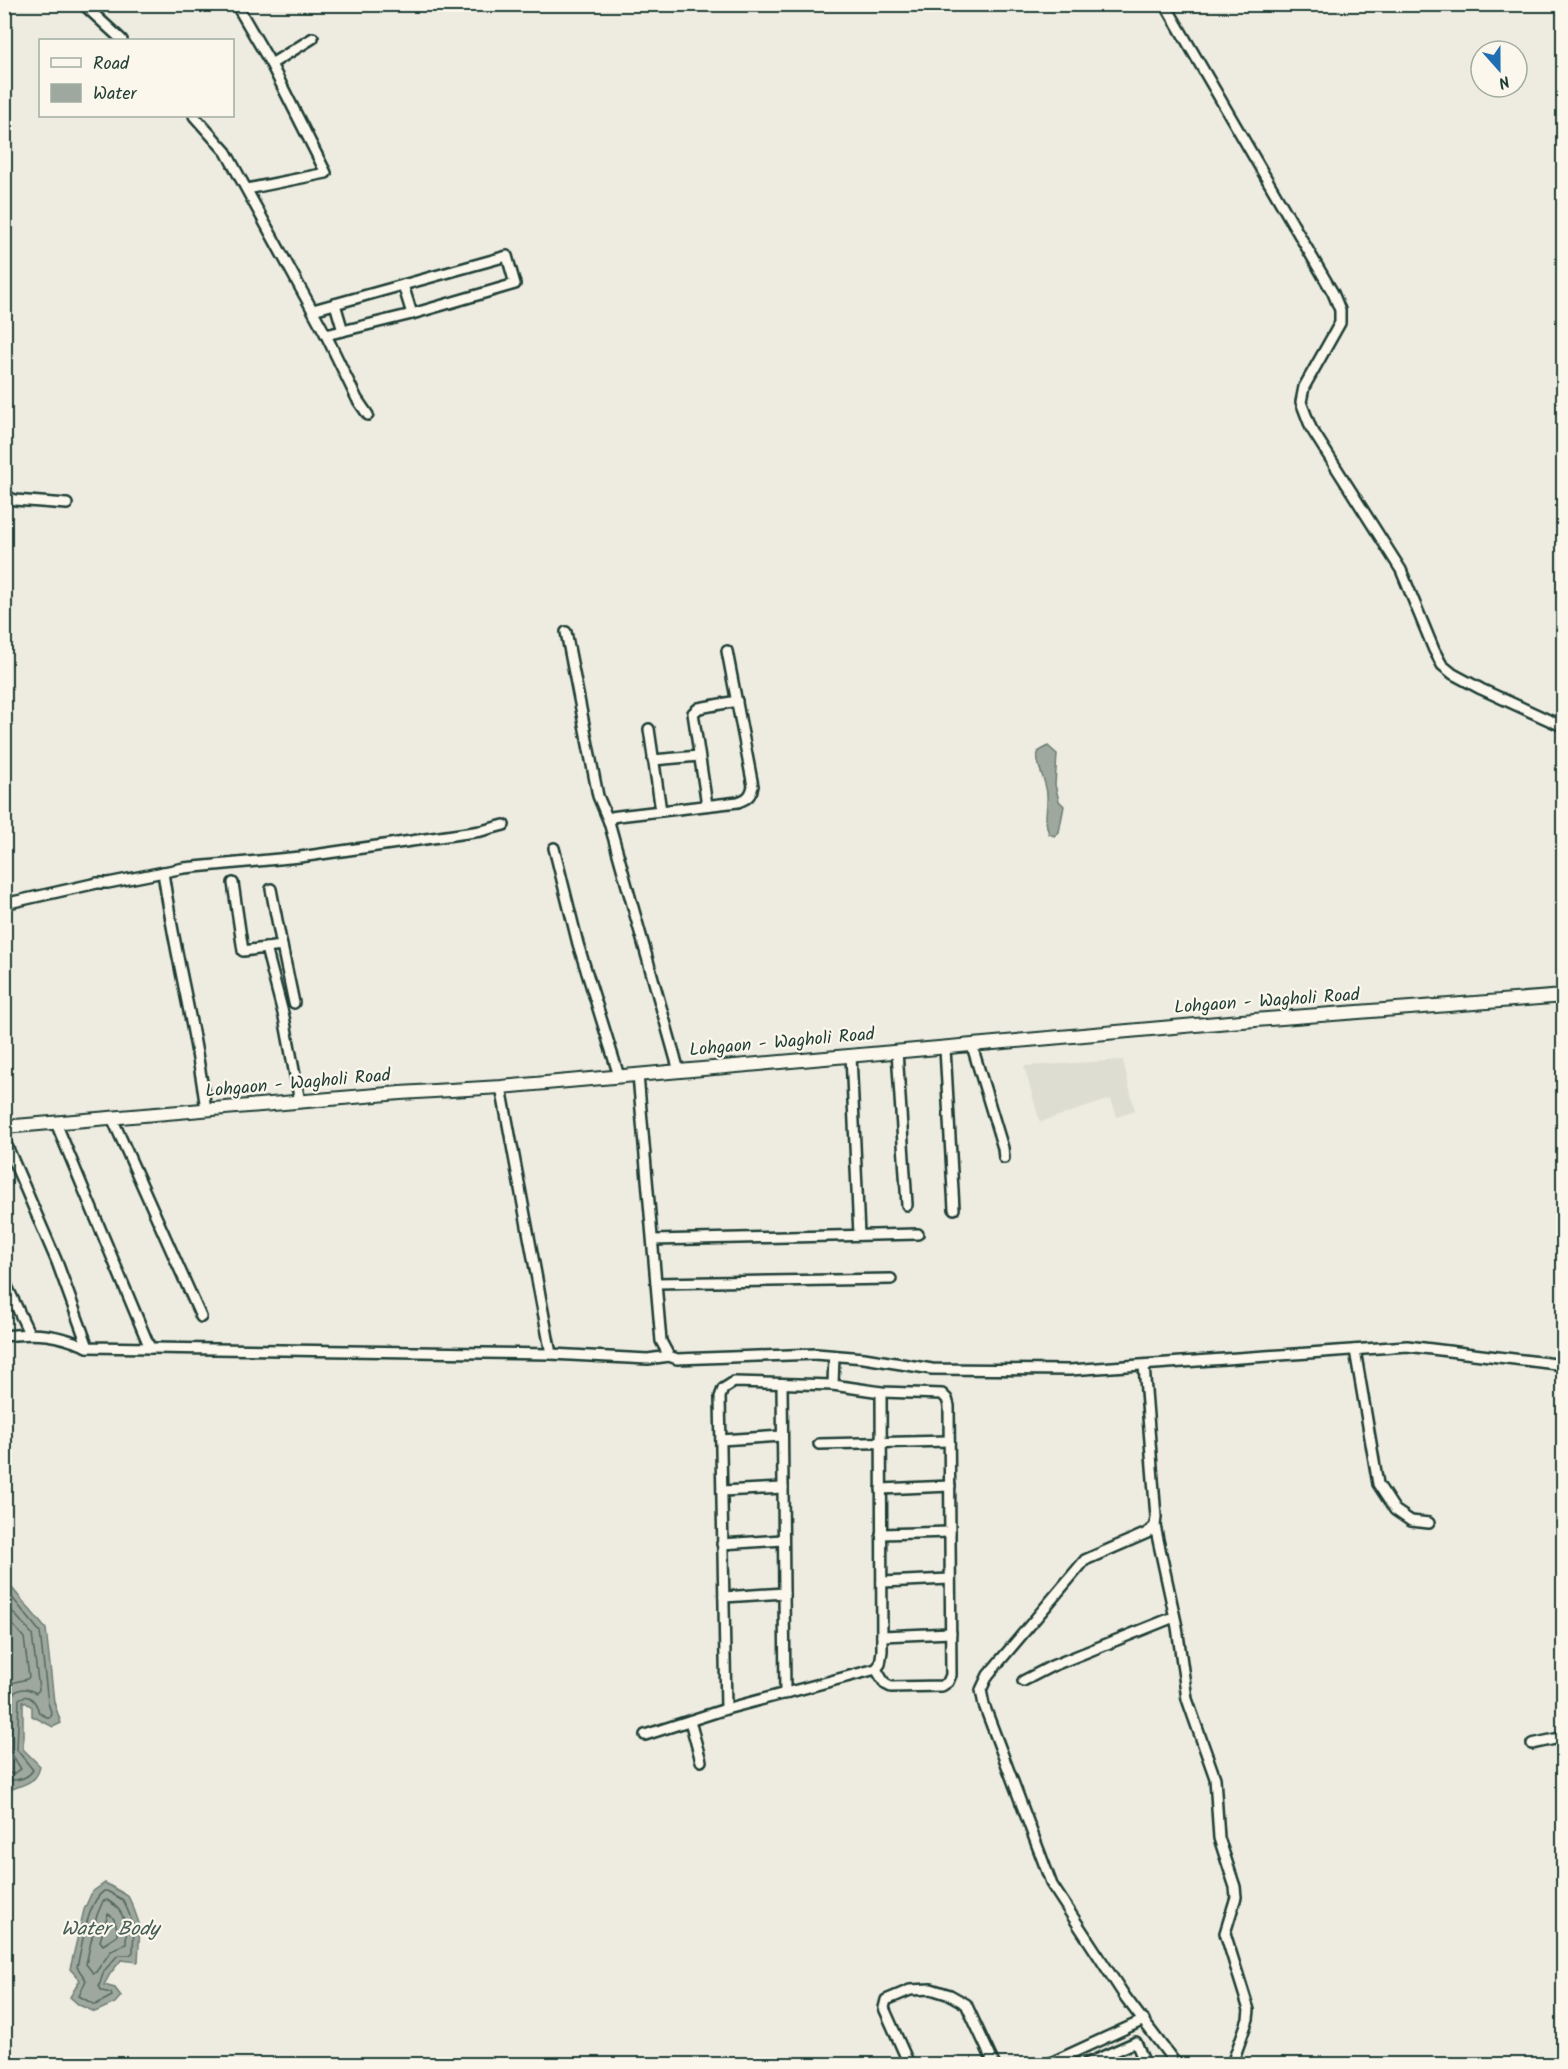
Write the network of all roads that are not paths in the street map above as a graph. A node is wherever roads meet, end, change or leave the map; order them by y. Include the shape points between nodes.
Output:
1 (82, 4) edge
2 (236, 4) edge
3 (1165, 4) edge
4 (313, 38) dead end
5 (121, 39) edge
6 (271, 64) junction
7 (195, 117) edge
8 (247, 189) junction
9 (403, 285) junction
10 (335, 304) junction
11 (313, 310) junction
12 (412, 314) junction
13 (343, 332) junction
14 (326, 335) junction
15 (368, 415) dead end
16 (4, 495) edge
17 (68, 504) dead end
18 (567, 632) dead end
19 (727, 651) dead end
20 (737, 701) junction
21 (1563, 727) edge
22 (649, 729) dead end
23 (699, 756) junction
24 (654, 760) junction
25 (707, 805) junction
26 (661, 811) junction
27 (609, 822) junction
28 (504, 825) dead end
29 (554, 848) dead end
30 (163, 872) junction
31 (234, 883) dead end
32 (271, 889) dead end
33 (4, 904) edge
34 (282, 946) junction
35 (266, 948) junction
36 (1563, 996) edge
37 (294, 1003) dead end
38 (972, 1046) junction
39 (945, 1048) junction
40 (897, 1051) junction
41 (851, 1055) junction
42 (679, 1071) junction
43 (638, 1075) junction
44 (619, 1076) junction
45 (501, 1087) junction
46 (300, 1102) junction
47 (206, 1110) junction
48 (112, 1118) junction
49 (56, 1123) junction
50 (4, 1127) edge
51 (4, 1139) edge
52 (1004, 1158) dead end
53 (907, 1205) dead end
54 (954, 1209) dead end
55 (918, 1234) dead end
56 (859, 1235) junction
57 (653, 1240) junction
58 (891, 1279) dead end
59 (4, 1280) edge
60 (656, 1283) junction
61 (201, 1317) dead end
62 (29, 1333) junction
63 (4, 1336) edge
64 (88, 1347) junction
65 (150, 1348) junction
66 (1355, 1350) junction
67 (551, 1354) junction
68 (669, 1356) junction
69 (834, 1356) junction
70 (1563, 1365) edge
71 (1144, 1366) junction
72 (782, 1384) junction
73 (833, 1385) junction
74 (881, 1392) junction
75 (782, 1436) junction
76 (721, 1440) junction
77 (949, 1441) junction
78 (819, 1444) dead end
79 (881, 1444) junction
80 (950, 1486) junction
81 (783, 1488) junction
82 (881, 1489) junction
83 (722, 1491) junction
84 (1429, 1523) dead end
85 (1155, 1526) junction
86 (950, 1532) junction
87 (881, 1534) junction
88 (783, 1540) junction
89 (722, 1544) junction
90 (950, 1579) junction
91 (882, 1582) junction
92 (784, 1593) junction
93 (724, 1597) junction
94 (1174, 1617) junction
95 (951, 1633) junction
96 (882, 1636) junction
97 (876, 1670) junction
98 (1023, 1681) dead end
99 (784, 1694) junction
100 (726, 1709) junction
101 (690, 1721) junction
102 (645, 1735) dead end
103 (1563, 1737) edge
104 (1532, 1744) dead end
105 (701, 1761) dead end
106 (1144, 2020) junction
107 (909, 2064) edge
108 (994, 2064) edge
109 (1048, 2064) edge
110 (1086, 2064) edge
111 (1145, 2064) edge
112 (1176, 2064) edge
113 (1232, 2064) edge

1 - 5 street
2 - 6 street
3 - 21 street via 1340,310 1340,323 1304,387 1300,402 1311,428 1401,570 1442,665
4 - 6 street
6 - 8 street via 326,173
7 - 8 street via 226,152
8 - 11 street
9 - 10 street
9 - 12 street
9 - 12 street via 507,256 515,284
10 - 11 street
10 - 13 street
11 - 14 street
12 - 13 street
13 - 14 street
14 - 15 street
16 - 17 street via 15,500
18 - 27 street via 598,796
19 - 20 street
20 - 23 street via 695,710
20 - 25 street via 752,794 738,802
22 - 24 street
23 - 24 street
23 - 25 street
24 - 26 street
25 - 26 street
26 - 27 street via 612,817
27 - 42 street
28 - 30 street
29 - 44 street via 578,944
30 - 33 street
30 - 47 street
31 - 35 street via 243,951
32 - 34 street
34 - 35 street
34 - 37 street
35 - 46 street
36 - 38 main road, Lohgaon - Wagholi Road
38 - 39 main road, Lohgaon - Wagholi Road
38 - 52 street
39 - 40 main road, Lohgaon - Wagholi Road
39 - 54 street
40 - 41 main road, Lohgaon - Wagholi Road
40 - 53 street
41 - 42 main road, Lohgaon - Wagholi Road
41 - 56 street
42 - 43 main road, Lohgaon - Wagholi Road
43 - 44 main road, Lohgaon - Wagholi Road
43 - 57 street
44 - 45 main road, Lohgaon - Wagholi Road
45 - 46 main road, Lohgaon - Wagholi Road
45 - 67 street
46 - 47 main road, Lohgaon - Wagholi Road
47 - 48 main road, Lohgaon - Wagholi Road
48 - 49 main road, Lohgaon - Wagholi Road
48 - 61 street
49 - 50 main road, Lohgaon - Wagholi Road
49 - 65 street
51 - 64 street via 57,1262
55 - 56 street
56 - 57 street
57 - 60 street
58 - 60 street
59 - 62 street
60 - 68 street via 661,1341
62 - 63 street
62 - 64 street via 60,1336
64 - 65 street
65 - 67 street
66 - 70 street via 1407,1346
66 - 71 street
66 - 84 street via 1378,1484 1395,1510 1411,1521
67 - 68 street via 648,1359
68 - 69 street
69 - 71 street via 980,1371
69 - 73 street
71 - 85 street
72 - 73 street
72 - 75 street
72 - 76 street via 734,1382 723,1389
73 - 74 street
74 - 77 street via 942,1394 949,1406
74 - 79 street
75 - 76 street
75 - 81 street
76 - 83 street
77 - 79 street
77 - 80 street
78 - 79 street
79 - 82 street
80 - 82 street
80 - 86 street
81 - 83 street
81 - 88 street
82 - 87 street
83 - 89 street
85 - 94 street
85 - 106 street via 1085,1560 988,1675 981,1689 1052,1885
86 - 87 street
86 - 90 street
87 - 91 street
88 - 89 street
88 - 92 street
89 - 93 street
90 - 91 street
90 - 95 street
91 - 96 street
92 - 93 street
92 - 99 street
93 - 100 street
94 - 98 street
94 - 113 street via 1187,1699 1215,1778 1219,1838 1235,1887 1235,1905 1225,1933 1249,2010
95 - 96 street
95 - 97 street via 951,1675 942,1686 891,1687
96 - 97 street
97 - 99 street
99 - 100 street
100 - 101 street
101 - 102 street
101 - 105 street
103 - 104 street
106 - 109 street
106 - 112 street
107 - 108 street via 884,2008 886,2000 910,1990 931,1989 966,2004
110 - 111 street via 1136,2042

